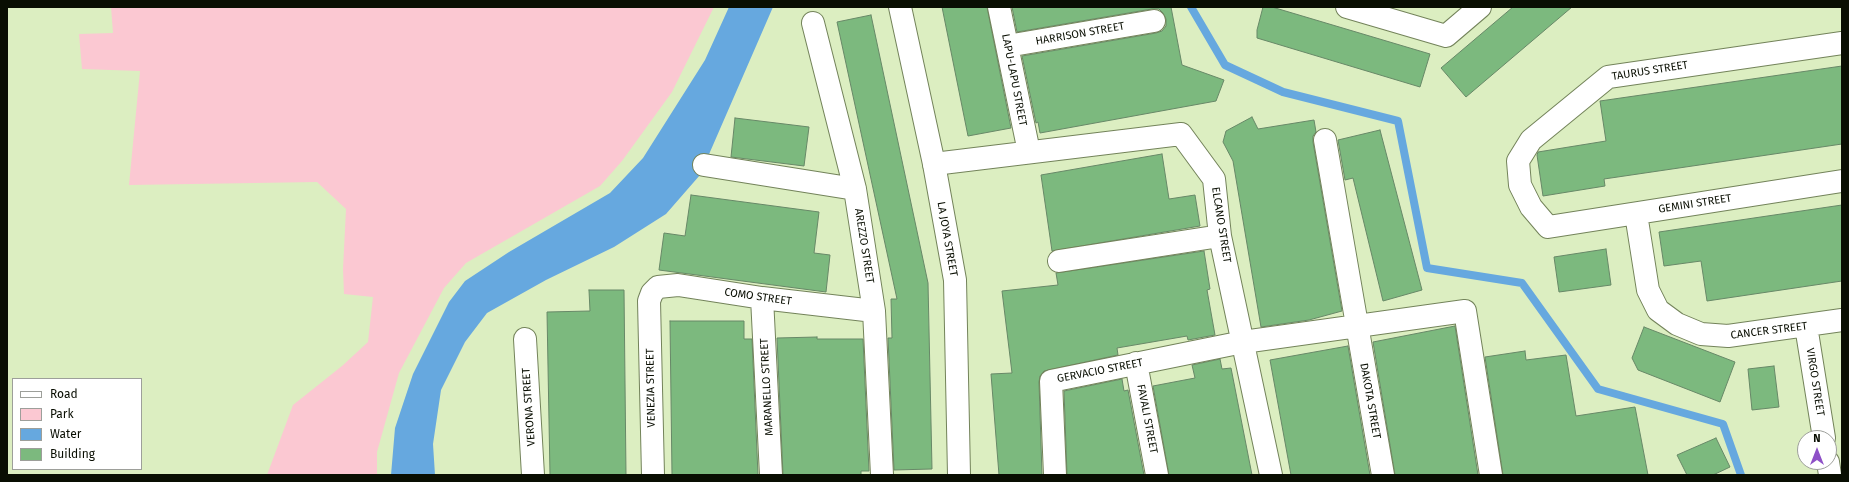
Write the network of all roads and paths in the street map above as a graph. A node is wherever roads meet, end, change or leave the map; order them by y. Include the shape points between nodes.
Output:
1 (900, 7) edge
2 (999, 7) edge
3 (1347, 7) edge
4 (1480, 7) edge
5 (1154, 21) dead end
6 (813, 23) dead end
7 (1842, 44) edge
8 (1007, 46) junction
9 (1325, 140) dead end
10 (1029, 152) junction
11 (934, 164) junction
12 (704, 165) dead end
13 (1842, 181) edge
14 (855, 189) junction
15 (1636, 214) junction
16 (1548, 227) joint
17 (1220, 236) junction
18 (1059, 261) dead end
19 (762, 298) junction
20 (649, 300) joint
21 (874, 311) junction
22 (1842, 320) edge
23 (1357, 326) junction
24 (1806, 326) junction
25 (525, 339) dead end
26 (1243, 342) junction
27 (1136, 363) junction
28 (1823, 430) edge
29 (533, 475) edge
30 (653, 475) edge
31 (771, 475) edge
32 (882, 475) edge
33 (958, 475) edge
34 (1055, 475) edge
35 (1157, 475) edge
36 (1271, 475) edge
37 (1383, 475) edge
38 (1491, 475) edge

1 - 11 street, LA JOYA STREET
2 - 8 street, LAPU-LAPU STREET
3 - 4 street via 1446,36
5 - 8 street, HARRISON STREET
6 - 14 street, AREZZO STREET
7 - 16 street, TAURUS STREET via 1608,77 1531,140 1518,161 1520,186 1531,207
8 - 10 street, LAPU-LAPU STREET
9 - 23 street, DAKOTA STREET
10 - 11 street, ELCANO STREET
10 - 17 street, ELCANO STREET via 1181,134 1214,179
11 - 33 street, LA JOYA STREET via 954,280
12 - 14 street
13 - 15 street, GEMINI STREET
14 - 21 street, AREZZO STREET
15 - 16 street, GEMINI STREET
15 - 24 street, CANCER STREET via 1648,290 1658,310 1677,324 1701,334 1728,336
17 - 18 street
17 - 26 street, ELCANO STREET
19 - 20 street, COMO STREET via 666,285 658,287
19 - 21 street, COMO STREET
19 - 31 street, MARANELLO STREET
20 - 30 street, VENEZIA STREET
21 - 32 street, AREZZO STREET
22 - 24 street, CANCER STREET
23 - 26 street, GERVACIO STREET
23 - 37 street, DAKOTA STREET
23 - 38 street, GERVACIO STREET via 1465,311
24 - 28 street, VIRGO STREET
25 - 29 street, VERONA STREET
26 - 27 street, GERVACIO STREET
26 - 36 street, ELCANO STREET
27 - 34 street, GERVACIO STREET via 1051,381
27 - 35 street, FAVALI STREET

